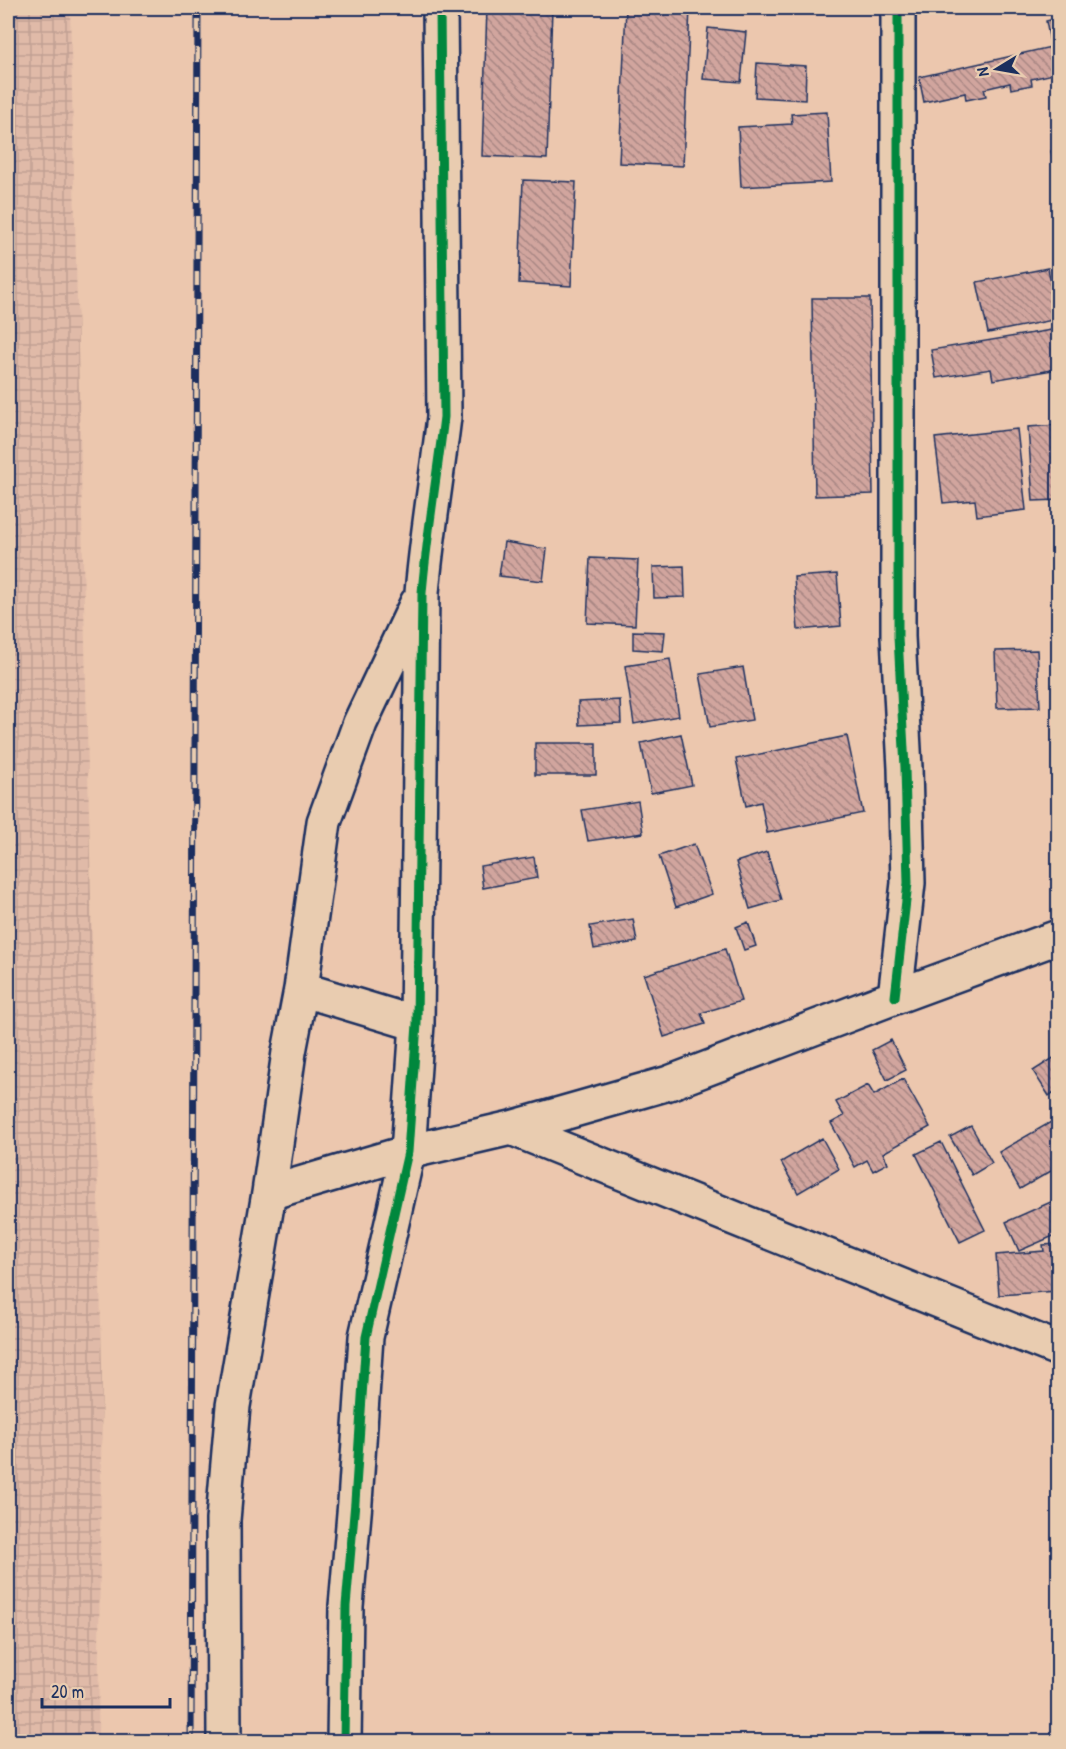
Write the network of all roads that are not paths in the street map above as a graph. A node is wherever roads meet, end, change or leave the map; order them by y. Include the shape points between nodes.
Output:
1 (440, 8) edge
2 (898, 8) edge
3 (422, 593) junction
4 (1059, 937) edge
5 (301, 989) junction
6 (895, 997) junction
7 (417, 1024) junction
8 (511, 1128) junction
9 (408, 1152) junction
10 (270, 1193) junction
11 (1059, 1349) edge
12 (224, 1742) edge
13 (344, 1742) edge

1 - 3 street via 444,417
2 - 6 street via 898,637 908,883
3 - 5 street via 360,723 324,822
3 - 7 street
4 - 6 street
5 - 7 street
5 - 10 street
6 - 8 street via 669,1083
7 - 9 street
8 - 9 street
8 - 11 street
9 - 10 street
9 - 13 street via 366,1337 346,1606
10 - 12 street via 233,1406 222,1520

